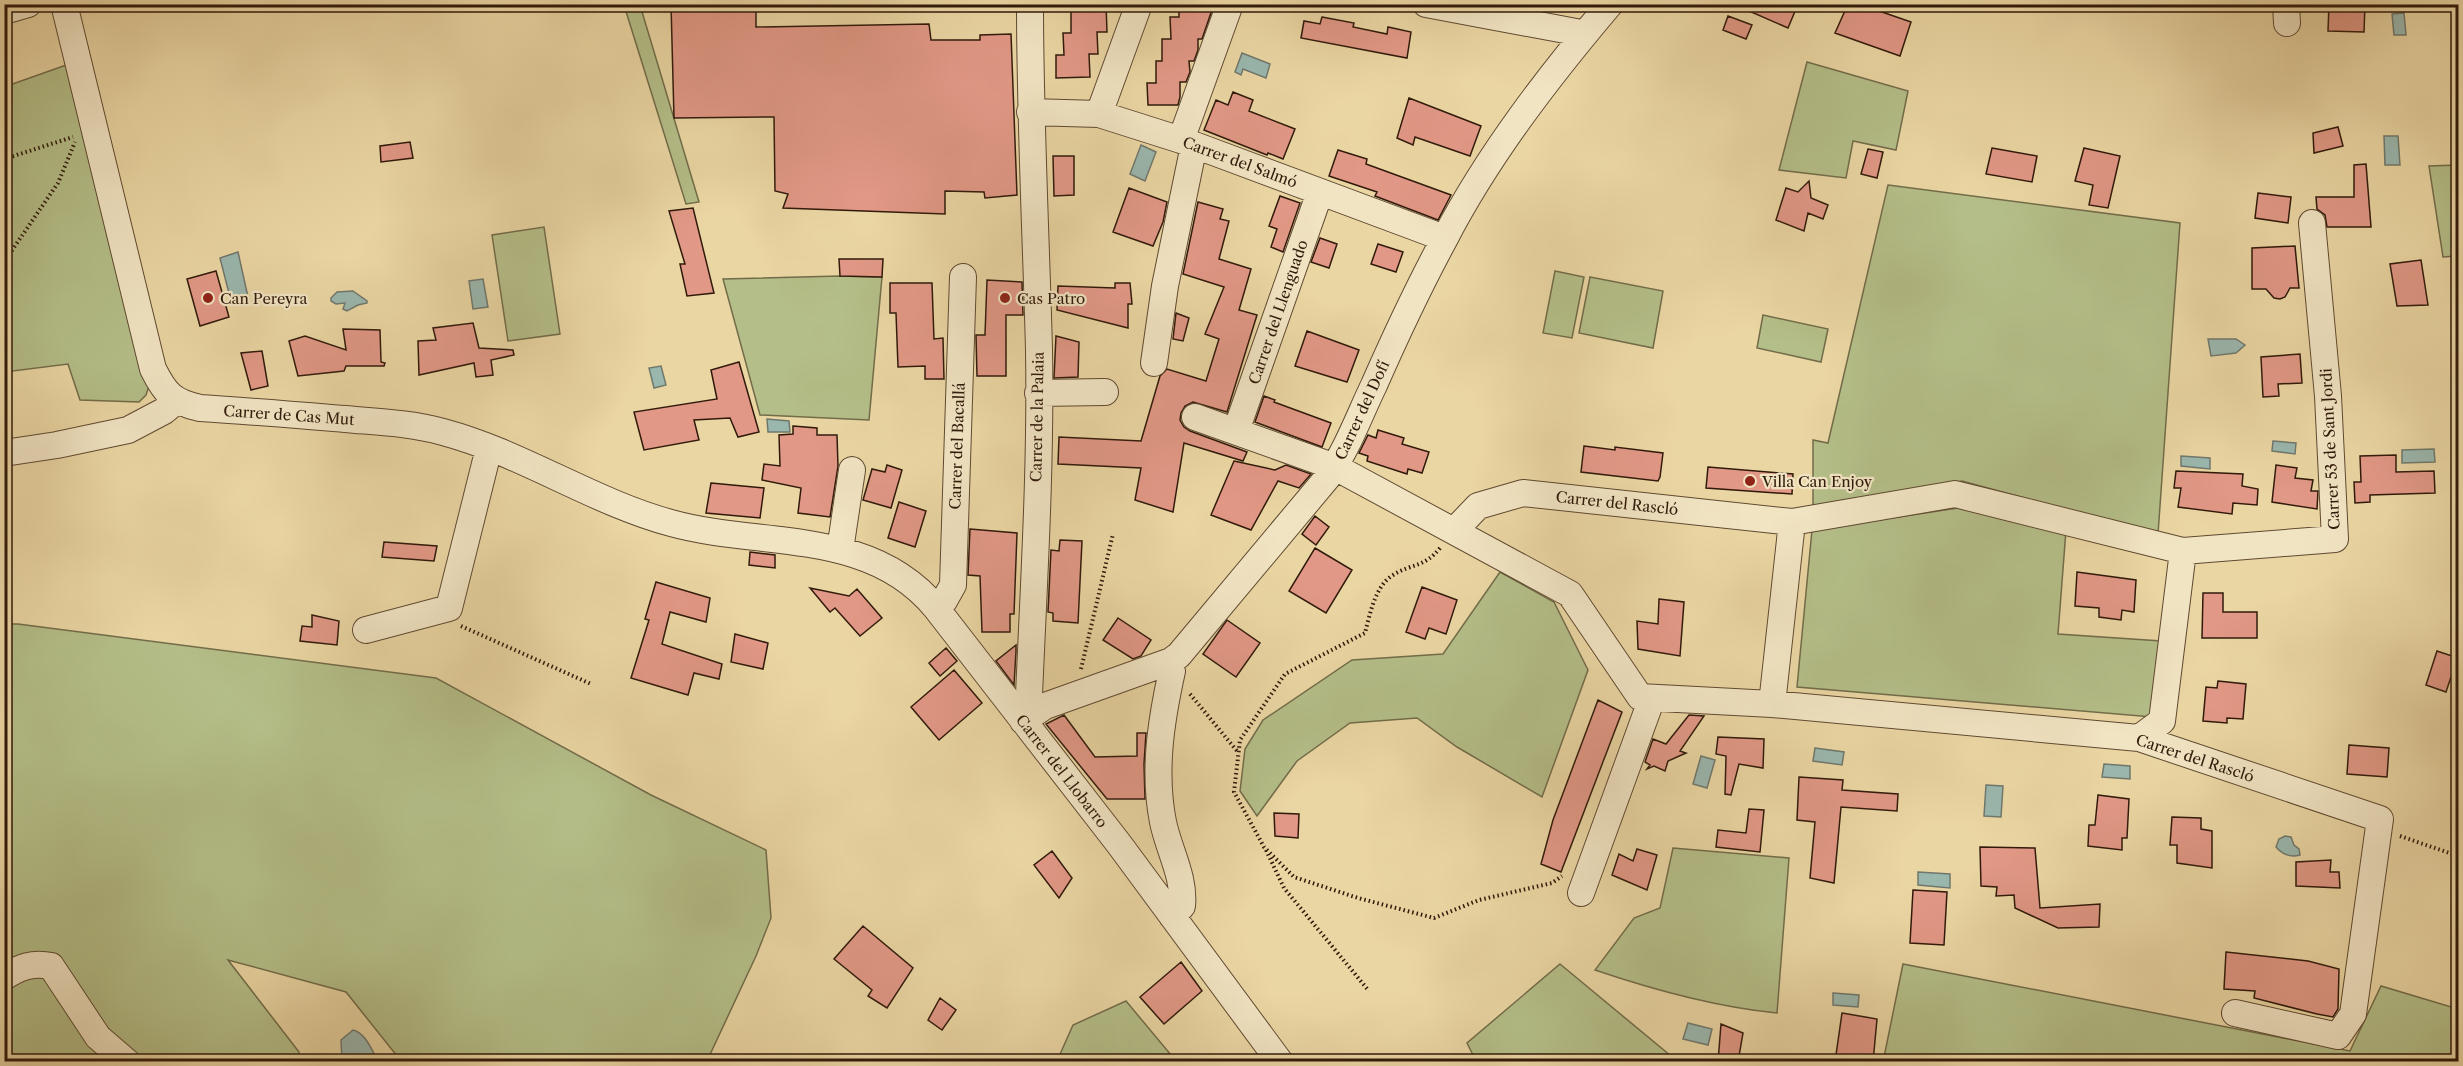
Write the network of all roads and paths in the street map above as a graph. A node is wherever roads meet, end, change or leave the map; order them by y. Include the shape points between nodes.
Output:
1 (28, 4) edge
2 (64, 4) edge
3 (1030, 4) edge
4 (1139, 4) edge
5 (1230, 4) edge
6 (1426, 4) edge
7 (1610, 4) edge
8 (4, 11) edge
9 (1582, 37) junction
10 (1030, 112) junction
11 (1099, 114) junction
12 (1188, 142) junction
13 (4, 159) edge
14 (1320, 192) junction
15 (2312, 223) dead end
16 (1444, 238) junction
17 (4, 262) edge
18 (963, 277) dead end
19 (1154, 363) dead end
20 (1105, 392) dead end
21 (1038, 393) junction
22 (176, 401) junction
23 (1195, 417) dead end
24 (1236, 431) junction
25 (489, 448) junction
26 (4, 453) edge
27 (1335, 467) junction
28 (852, 470) dead end
29 (1792, 522) junction
30 (1454, 531) junction
31 (1113, 534) dead end
32 (799, 541) joint
33 (840, 550) junction
34 (2183, 551) junction
35 (936, 608) junction
36 (457, 624) dead end
37 (366, 630) dead end
38 (1172, 671) joint
39 (591, 684) dead end
40 (1075, 696) junction
41 (1652, 698) junction
42 (1772, 704) junction
43 (1023, 721) junction
44 (2139, 738) junction
45 (1237, 752) junction
46 (2379, 833) junction
47 (1264, 847) junction
48 (2458, 847) edge
49 (2456, 856) edge
50 (1575, 883) joint
51 (1172, 916) junction
52 (4, 977) edge
53 (1369, 991) dead end
54 (2235, 1013) dead end
55 (127, 1062) edge
56 (1280, 1062) edge

1 - 8 street
2 - 22 street via 153,369
3 - 10 street, Carrer de la Palaia
4 - 11 street
5 - 12 street
6 - 9 street via 1576,32
7 - 9 street, Carrer del Dofí
9 - 16 street, Carrer del Dofí via 1485,167
10 - 11 street, Carrer del Salmó
10 - 21 street, Carrer de la Palaia
11 - 12 street, Carrer del Salmó
12 - 14 street, Carrer del Salmó
12 - 19 street
13 - 17 path via 77,135 58,183
14 - 16 street, Carrer del Salmó
14 - 24 street, Carrer del Llenguado
15 - 34 street, Carrer 53 de Sant Jordi via 2328,396 2335,539
16 - 27 street, Carrer del Dofí
18 - 35 street, Carrer del Bacallá via 952,585
20 - 21 street
21 - 43 street, Carrer de la Palaia via 1029,695
22 - 25 street, Carrer de Cas Mut via 200,408 408,424
22 - 26 street via 128,430
23 - 24 street
24 - 27 street
25 - 32 street, Carrer de Cas Mut via 572,473 671,524
25 - 37 street via 449,608
27 - 30 street
27 - 40 street, Carrer del Dofí via 1179,655
28 - 33 street
29 - 30 street, Carrer del Rascló via 1523,492 1478,506
29 - 34 street, Carrer del Rascló via 1955,494
29 - 42 street
30 - 41 street via 1570,594 1640,697
30 - 45 path via 1431,560 1392,575 1375,597 1365,633 1285,674 1240,740
31 - 40 path
32 - 33 street, Carrer del Llobarro
33 - 35 street, Carrer del Llobarro via 894,572 921,590
34 - 44 street via 2162,721
35 - 43 street, Carrer del Llobarro
36 - 39 path
38 - 45 path
38 - 51 street via 1157,759 1163,822 1184,890 1182,906
40 - 43 street, Carrer del Dofí via 1045,706
41 - 42 street, Carrer del Rascló
41 - 50 street
42 - 44 street, Carrer del Rascló
43 - 51 street, Carrer del Llobarro
44 - 46 street, Carrer del Rascló via 2380,819
45 - 47 path via 1234,792
46 - 49 path via 2400,836
46 - 54 street via 2353,1014 2338,1036
47 - 50 path via 1294,877 1434,918 1479,900 1552,883
47 - 53 path via 1284,888
48 - 49 path
51 - 56 street, Carrer del Llobarro
52 - 55 street via 37,963 51,966 98,1037

